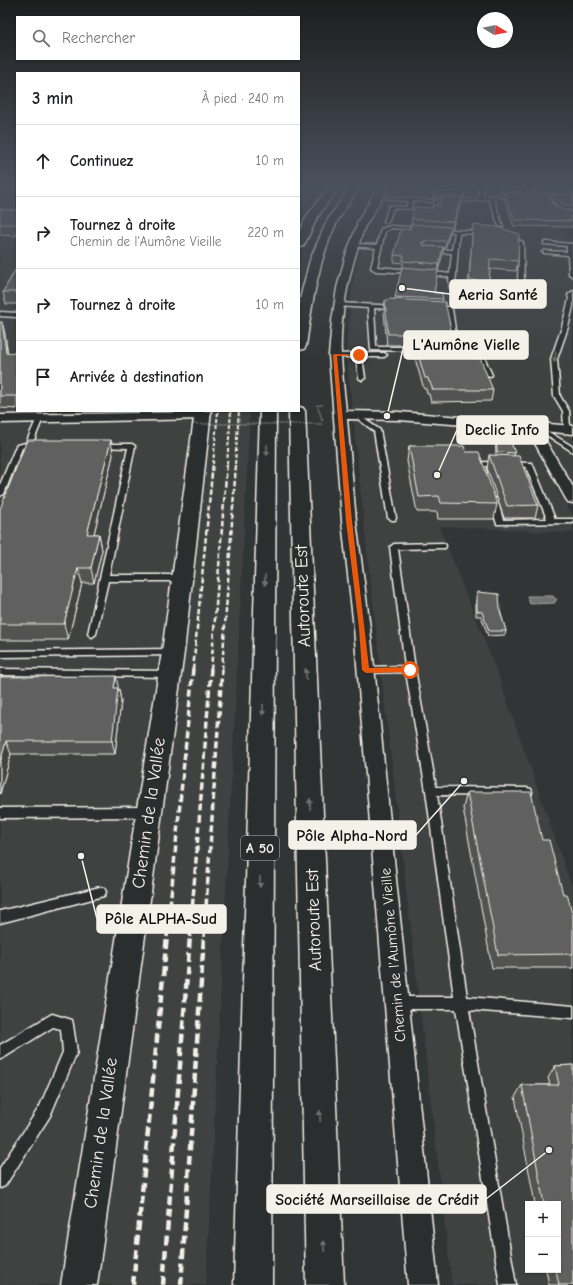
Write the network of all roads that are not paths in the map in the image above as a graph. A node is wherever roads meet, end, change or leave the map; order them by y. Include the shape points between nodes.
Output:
1 (322, 244) edge
2 (380, 244) edge
3 (456, 244) edge
4 (521, 244) edge
5 (558, 244) edge
6 (352, 245) joint
7 (571, 245) edge
8 (379, 247) junction
9 (424, 250) edge
10 (455, 252) junction
11 (544, 252) dead end
12 (571, 254) edge
13 (452, 276) junction
14 (573, 276) edge
15 (573, 293) edge
16 (339, 305) junction
17 (371, 306) junction
18 (402, 307) edge
19 (426, 308) edge
20 (0, 314) edge
21 (16, 315) edge
22 (300, 340) edge
23 (434, 349) edge
24 (457, 354) edge
25 (464, 354) edge
26 (335, 355) junction
27 (359, 355) junction
28 (427, 355) edge
29 (489, 375) edge
30 (362, 378) dead end
31 (573, 407) edge
32 (307, 408) edge
33 (566, 411) junction
34 (268, 412) edge
35 (40, 418) junction
36 (340, 418) junction
37 (0, 419) edge
38 (200, 419) edge
39 (536, 426) junction
40 (570, 429) edge
41 (93, 446) edge
42 (573, 450) edge
43 (486, 478) edge
44 (490, 493) edge
45 (0, 494) edge
46 (573, 499) edge
47 (392, 518) dead end
48 (573, 521) edge
49 (552, 522) junction
50 (442, 546) dead end
51 (104, 578) junction
52 (183, 578) junction
53 (92, 634) dead end
54 (0, 654) edge
55 (172, 663) junction
56 (366, 670) junction
57 (410, 670) junction
58 (0, 672) edge
59 (431, 791) junction
60 (527, 792) edge
61 (149, 812) junction
62 (0, 813) edge
63 (100, 892) dead end
64 (0, 917) edge
65 (397, 1003) junction
66 (461, 1003) junction
67 (573, 1012) edge
68 (0, 1053) edge
69 (0, 1181) edge
70 (78, 1285) edge
71 (253, 1285) edge
72 (325, 1285) edge
73 (423, 1285) edge
74 (508, 1285) edge

1 - 22 highway via 311,274
2 - 8 lane
3 - 10 lane
4 - 13 lane via 521,287 511,294 462,293 452,287
5 - 7 lane
6 - 8 lane
6 - 16 street, Chemin de l'Aumône Vieille
7 - 12 lane
8 - 13 lane via 374,268 378,270
9 - 10 lane
10 - 13 lane
11 - 12 lane
12 - 14 lane
15 -> 33 lane via 566,327 554,359 557,396
16 - 17 lane
16 - 26 street, Chemin de l'Aumône Vieille
17 - 18 lane
17 - 23 lane via 373,349
19 - 24 lane via 449,309 456,348 441,352
20 - 21 lane
25 - 29 lane via 482,358
26 - 27 lane
26 - 36 street, Chemin de l'Aumône Vieille
27 - 28 lane
27 - 30 lane
31 - 33 lane
72 -> 32 highway, Autoroute Est
33 - 40 lane
34 -> 71 highway, A 50
35 - 37 street
35 - 38 street
35 - 45 lane via 33,445 19,446
36 - 39 street via 399,416
36 - 47 lane via 377,430
36 - 56 street, Chemin de l'Aumône Vieille
38 - 52 street, Chemin de la Vallée
39 - 40 street
39 - 42 lane
39 - 46 street via 538,438
41 - 51 lane via 132,446
43 - 49 lane via 481,464 529,465
44 - 49 lane via 500,522
48 - 49 lane
50 - 57 lane via 394,547
51 - 52 lane
51 - 53 lane
52 - 55 street, Chemin de la Vallée
54 - 55 lane
55 - 58 lane
55 - 61 street, Chemin de la Vallée
56 - 57 lane
56 - 65 street, Chemin de l'Aumône Vieille
57 - 59 lane
59 - 60 lane
59 - 66 lane
61 - 62 lane
61 - 70 street, Chemin de la Vallée
63 - 64 lane
65 - 66 lane
65 - 73 street, Chemin de l'Aumône Vieille
66 - 67 lane
66 - 74 lane
68 - 69 lane via 52,1020 67,1025 70,1052 45,1111

